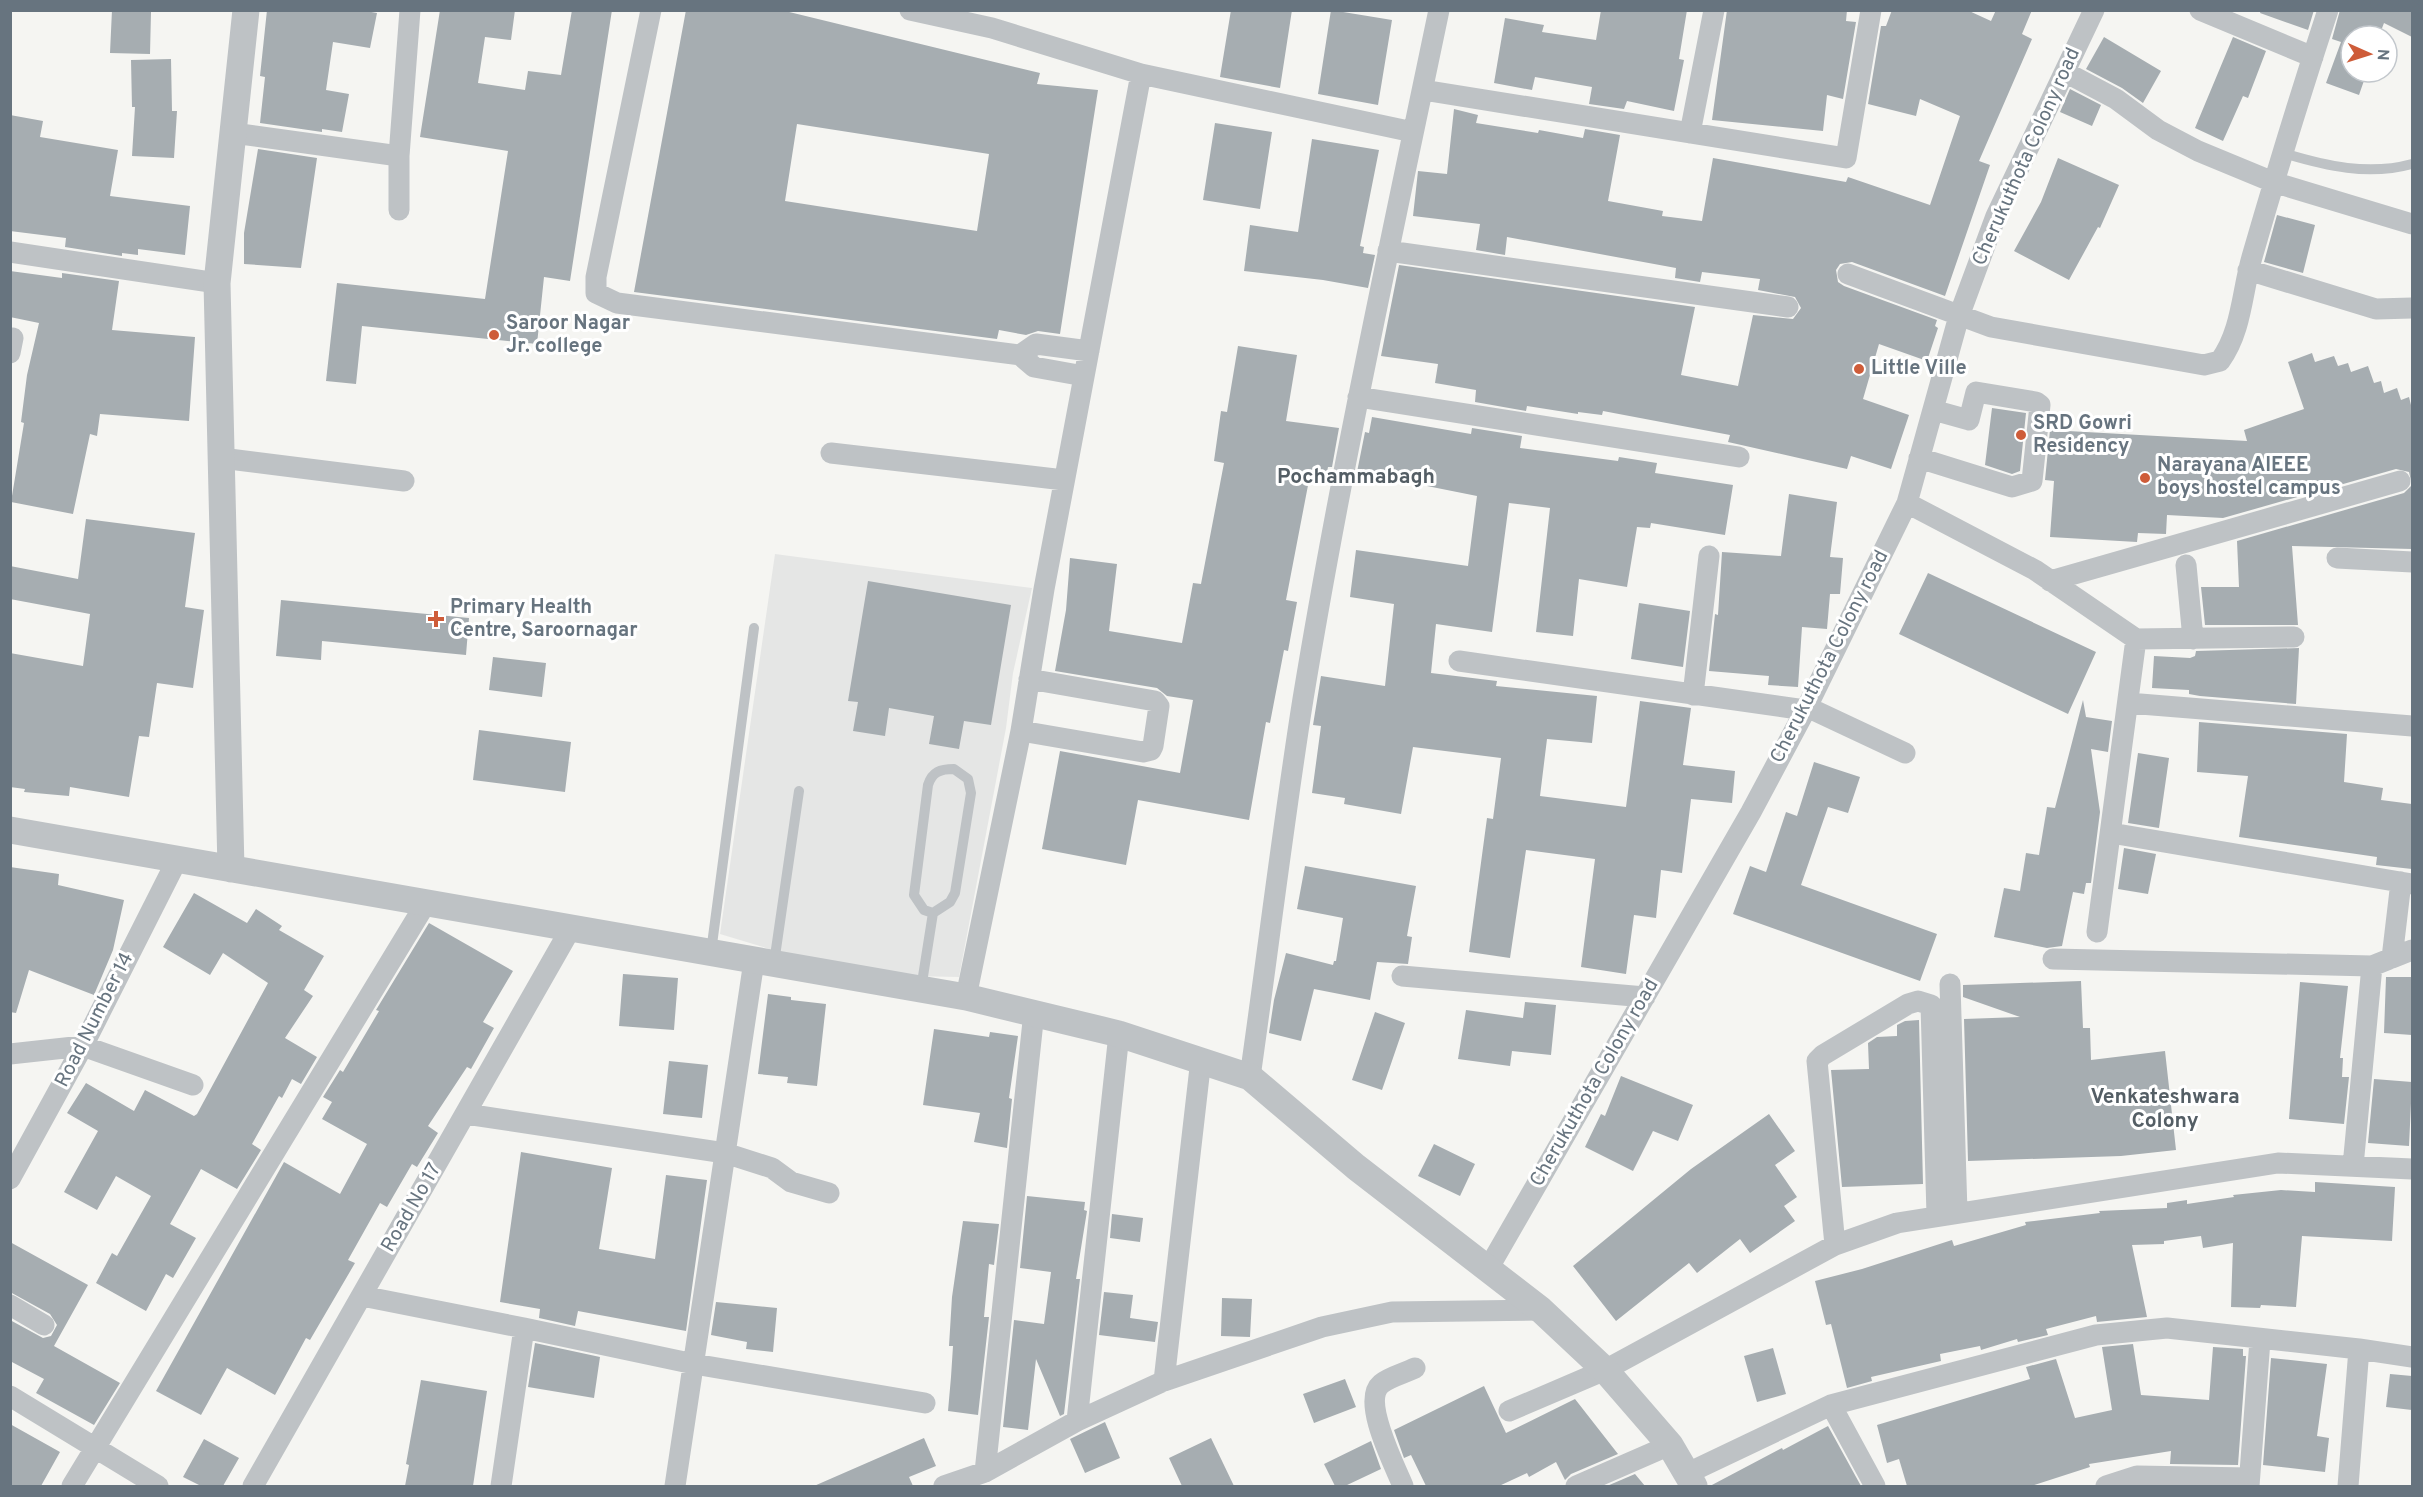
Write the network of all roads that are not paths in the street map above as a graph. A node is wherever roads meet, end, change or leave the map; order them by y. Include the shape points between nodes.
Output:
1 (246, 10) edge
2 (410, 10) edge
3 (651, 10) edge
4 (910, 10) edge
5 (1439, 10) edge
6 (1714, 10) edge
7 (1871, 10) edge
8 (2094, 10) edge
9 (2200, 10) edge
10 (2328, 10) edge
11 (993, 19) edge
12 (2313, 57) junction
13 (2065, 72) junction
14 (1141, 74) junction
15 (1423, 90) junction
16 (1413, 132) junction
17 (233, 133) junction
18 (1690, 133) junction
19 (2283, 153) junction
20 (399, 156) junction
21 (2412, 164) edge
22 (2273, 182) junction
23 (399, 210) dead end
24 (2412, 224) edge
25 (1388, 251) junction
26 (10, 252) edge
27 (2248, 270) junction
28 (1848, 274) dead end
29 (217, 282) junction
30 (1788, 308) dead end
31 (2412, 308) edge
32 (1959, 316) junction
33 (1089, 351) junction
34 (1020, 355) junction
35 (1084, 376) junction
36 (1358, 397) junction
37 (1933, 410) junction
38 (831, 453) dead end
39 (1739, 457) dead end
40 (221, 458) junction
41 (1919, 458) junction
42 (1064, 480) junction
43 (404, 481) dead end
44 (2400, 481) dead end
45 (1907, 503) junction
46 (1709, 556) dead end
47 (2337, 558) dead end
48 (2412, 562) edge
49 (2186, 565) dead end
50 (2050, 581) junction
51 (754, 628) dead end
52 (2294, 637) dead end
53 (2136, 639) junction
54 (2193, 639) junction
55 (1459, 661) dead end
56 (1029, 679) junction
57 (1693, 695) junction
58 (2128, 703) junction
59 (1806, 708) junction
60 (2412, 726) edge
61 (1022, 731) junction
62 (1905, 753) dead end
63 (799, 791) dead end
64 (10, 830) edge
65 (2111, 833) junction
66 (177, 860) junction
67 (231, 869) junction
68 (2407, 883) edge
69 (426, 903) junction
70 (933, 914) junction
71 (571, 928) junction
72 (2097, 932) dead end
73 (2412, 950) edge
74 (711, 953) junction
75 (2392, 958) junction
76 (2053, 959) dead end
77 (764, 962) junction
78 (2372, 966) junction
79 (1402, 975) dead end
80 (1950, 984) dead end
81 (921, 989) junction
82 (966, 997) junction
83 (1645, 997) junction
84 (1034, 1012) junction
85 (1119, 1034) junction
86 (83, 1046) junction
87 (10, 1054) edge
88 (1201, 1059) junction
89 (1250, 1077) junction
90 (193, 1085) dead end
91 (466, 1114) junction
92 (725, 1153) junction
93 (2353, 1166) junction
94 (2412, 1169) edge
95 (10, 1179) edge
96 (829, 1193) dead end
97 (1947, 1214) junction
98 (1835, 1245) junction
99 (1488, 1269) junction
100 (362, 1296) junction
101 (10, 1305) edge
102 (1540, 1310) junction
103 (44, 1325) dead end
104 (524, 1328) junction
105 (2260, 1340) junction
106 (2359, 1349) junction
107 (2412, 1357) edge
108 (694, 1364) junction
109 (1415, 1368) dead end
110 (1605, 1370) junction
111 (1164, 1381) junction
112 (10, 1396) edge
113 (925, 1403) dead end
114 (1831, 1405) junction
115 (1509, 1411) dead end
116 (1077, 1421) junction
117 (1670, 1446) junction
118 (95, 1447) junction
119 (985, 1472) junction
120 (1691, 1480) edge
121 (2249, 1482) edge
122 (72, 1486) edge
123 (158, 1486) edge
124 (253, 1486) edge
125 (501, 1486) edge
126 (675, 1486) edge
127 (944, 1486) edge
128 (1403, 1486) edge
129 (1576, 1486) edge
130 (1875, 1486) edge
131 (2106, 1486) edge
132 (2348, 1486) edge

1 - 17 street
2 - 20 street
3 - 34 street via 596,293 617,303
4 - 11 street
5 - 15 street
6 - 18 street
7 - 18 street via 1846,158
8 - 13 street, Cherukuthota Colony road
9 - 12 street
10 - 12 street
11 - 14 street
12 - 19 street
13 - 22 street via 2116,99 2158,130
13 - 32 street, Cherukuthota Colony road via 1996,216
14 - 16 street
14 - 33 street
15 - 16 street
15 - 18 street
16 - 25 street
17 - 20 street
17 - 29 street
19 - 21 lane via 2350,169 2393,169
19 - 22 street
20 - 23 street
22 - 24 street
22 - 27 street
25 - 30 street
25 - 36 street
26 - 29 street
27 - 31 street via 2376,309
27 - 32 street via 2232,344 2220,361 2204,365 1991,327
28 - 32 street
29 - 40 street
32 - 37 street, Cherukuthota Colony road
33 - 34 street via 1036,344
33 - 35 street
34 - 35 street via 1034,367
35 - 42 street
36 - 39 street
36 - 89 street via 1303,700
37 - 41 street, Cherukuthota Colony road
37 - 41 street via 1969,420 1976,392 2037,402 2040,405 2032,481 2012,487
38 - 42 street
40 - 43 street
40 - 67 street
41 - 45 street, Cherukuthota Colony road
42 - 56 street
44 - 50 street
45 - 50 street
45 - 59 street, Cherukuthota Colony road
46 - 57 street
47 - 48 street
49 - 54 street
50 - 53 street
51 - 74 lane
52 - 54 street
53 - 54 street
53 - 58 street
55 - 57 street
56 - 61 street
56 - 61 street via 1155,701 1159,713 1153,746 1143,752
57 - 59 street
58 - 60 street
58 - 65 street
59 - 62 street
59 - 83 street, Cherukuthota Colony road
61 - 82 street
63 - 77 lane
64 - 66 street
65 - 68 street
65 - 72 street
66 - 67 street
66 - 86 street, Road Number 14
67 - 69 street
68 - 75 street
69 - 71 street
69 - 118 street
70 - 70 lane via 919,905 915,895 928,785 937,771 954,769 968,779 971,793 955,893 950,902
70 - 81 lane
71 - 74 street
71 - 91 street, Road No 17
73 - 75 street
74 - 77 street
75 - 78 street
76 - 78 street
77 - 81 street
77 - 92 street
78 - 93 street
79 - 83 street
80 - 97 street
81 - 82 street
82 - 84 street
83 - 99 street, Cherukuthota Colony road
84 - 85 street
84 - 119 street
85 - 88 street
85 - 116 street
86 - 87 street
86 - 90 street
86 - 95 street, Road Number 14
88 - 89 street
88 - 111 street
89 - 99 street via 1356,1167
91 - 92 street
91 - 100 street, Road No 17
92 - 96 street via 772,1168 791,1182
92 - 108 street
93 - 94 street
93 - 97 street via 2278,1163
97 - 98 street via 1897,1223
97 - 98 street via 1931,1005 1918,1001 1817,1061
98 - 110 street
99 - 102 street
100 - 104 street
100 - 124 street, Road No 17
101 - 103 street
102 - 110 street
102 - 111 street via 1392,1312 1322,1327
104 - 108 street
104 - 125 street
105 - 106 street
105 - 114 street via 2167,1328 2097,1335
105 - 121 street
106 - 107 street
106 - 132 street
108 - 113 street
108 - 126 street
109 - 128 street via 1380,1385 1374,1396 1376,1417
110 - 115 street
110 - 117 street
111 - 116 street
112 - 118 street
114 - 120 street
114 - 130 street
116 - 119 street
117 - 120 street
117 - 129 street
118 - 122 street
118 - 123 street
119 - 127 street
121 - 131 street via 2137,1476

